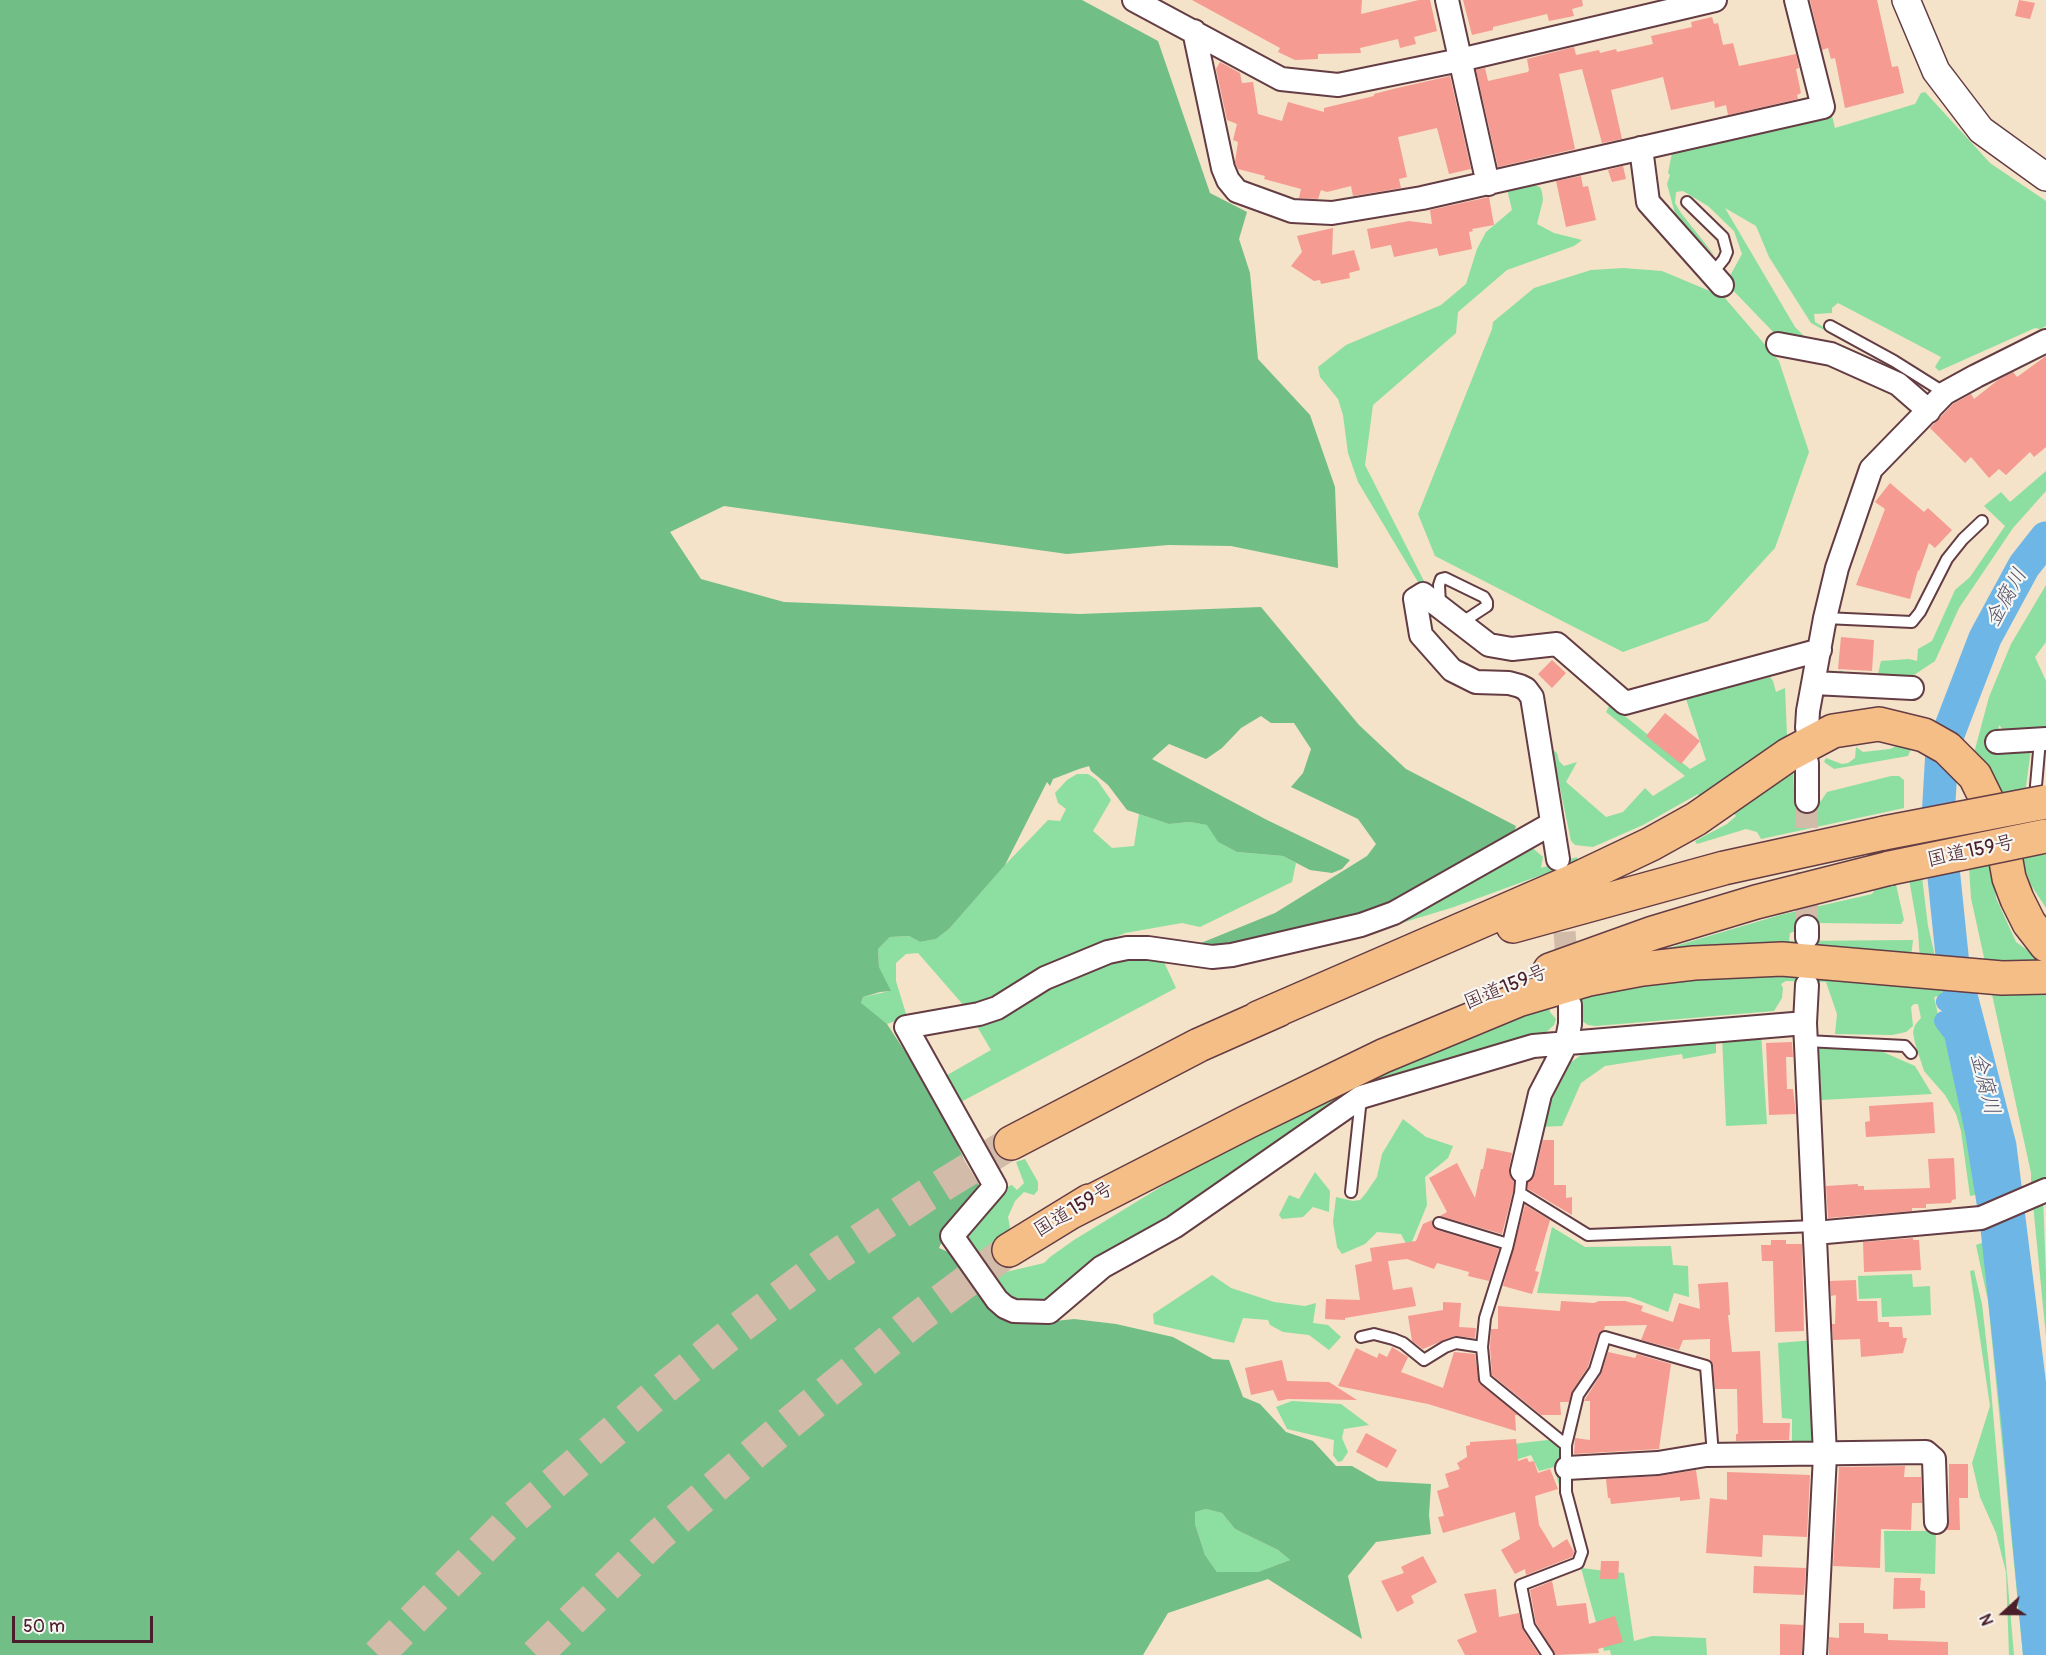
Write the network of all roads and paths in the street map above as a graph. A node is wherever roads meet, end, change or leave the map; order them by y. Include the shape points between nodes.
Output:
1 (1134, 0) edge
2 (1447, 0) edge
3 (1715, 0) edge
4 (1796, 0) edge
5 (1906, 0) edge
6 (1194, 31) junction
7 (1460, 60) junction
8 (1641, 148) junction
9 (2046, 177) edge
10 (1488, 184) junction
11 (1687, 202) dead end
12 (1717, 280) joint
13 (1830, 326) dead end
14 (2046, 341) edge
15 (1778, 344) dead end
16 (1946, 393) junction
17 (1929, 411) junction
18 (1982, 521) dead end
19 (1441, 608) junction
20 (1825, 618) junction
21 (1461, 623) junction
22 (1820, 650) junction
23 (1814, 683) junction
24 (1912, 688) dead end
25 (1807, 728) dead end
26 (2043, 740) edge
27 (1997, 742) dead end
28 (1807, 764) dead end
29 (2040, 799) edge
30 (1807, 801) tunnel mouth
31 (1551, 824) junction
32 (2046, 836) edge
33 (1558, 859) dead end
34 (2046, 945) edge
35 (2046, 977) edge
36 (1807, 985) dead end
37 (1570, 1005) dead end
38 (1258, 1017) junction
39 (1805, 1032) junction
40 (1566, 1044) junction
41 (1911, 1053) dead end
42 (1361, 1097) junction
43 (1011, 1143) tunnel mouth
44 (1521, 1182) junction
45 (2046, 1190) edge
46 (1351, 1192) dead end
47 (1071, 1212) junction
48 (1439, 1223) dead end
49 (1815, 1229) junction
50 (1508, 1244) junction
51 (1009, 1250) tunnel mouth
52 (1361, 1337) dead end
53 (1482, 1347) junction
54 (1566, 1445) junction
55 (1713, 1455) junction
56 (1825, 1455) junction
57 (1567, 1468) junction
58 (1935, 1522) dead end
59 (1548, 1655) edge
60 (1815, 1655) edge

1 - 6 street
2 - 7 street
3 - 7 street
4 - 8 street via 1823,107
5 - 9 street via 1936,71 1981,130
6 - 7 street via 1281,80 1338,85
6 - 10 street via 1223,168 1237,191 1292,211 1315,214
7 - 10 street
8 - 10 street
8 - 12 street via 1648,202
11 - 12 lane via 1723,237 1727,252
13 - 16 lane
14 - 16 street
15 - 17 street via 1831,354 1898,384
16 - 17 street
17 - 20 street via 1871,469 1837,568
18 - 20 lane via 1947,560 1912,622
19 - 21 street
19 - 21 lane via 1441,579 1484,597 1487,606
19 - 31 street via 1423,594 1415,599 1421,635 1452,670 1476,682 1520,686 1532,697
20 - 22 street
21 - 22 street via 1489,645 1512,649 1557,644 1625,703
22 - 23 street
23 - 24 street
23 - 25 street
26 - 27 street
26 - 29 lane
28 - 30 street
29 - 38 highway, 国道159号, bridge via 1724,868 1561,912 1449,946
31 - 33 street
31 - 42 street via 1394,913 1361,925 1232,955 1212,957 1148,948 1108,952 1045,978 997,1008 906,1027 995,1186 952,1236 997,1300 1014,1311 1049,1312 1102,1267 1174,1227
32 - 47 highway, 国道159号, bridge via 1890,868 1756,902 1653,933 1484,996 1244,1110
34 - 38 highway via 2017,899 2000,827 1976,776 1947,748 1924,735 1879,724 1833,731 1788,755 1696,819 1652,844
35 - 47 highway via 2002,978 1782,959 1694,963 1589,979 1528,997 1383,1056
36 - 39 street
37 - 40 street
38 - 43 highway, 国道159号
39 - 40 street
39 - 41 lane via 1905,1046
39 - 49 street
40 - 42 street via 1533,1046
40 - 44 street via 1540,1094
42 - 46 lane
44 - 49 lane via 1588,1236
44 - 50 lane
45 - 49 street via 1981,1218
47 - 51 highway, 国道159号
48 - 50 lane
49 - 56 street
50 - 53 lane via 1485,1318
52 - 53 lane via 1374,1334 1393,1339 1424,1360 1456,1343
53 - 54 lane via 1485,1379
54 - 55 lane via 1578,1395 1595,1370 1605,1337 1706,1366
54 - 57 lane
55 - 56 street
55 - 57 street via 1658,1463
56 - 58 street via 1926,1452 1934,1459
56 - 60 street
57 - 59 lane via 1566,1492 1582,1552 1578,1563 1521,1585 1529,1626

